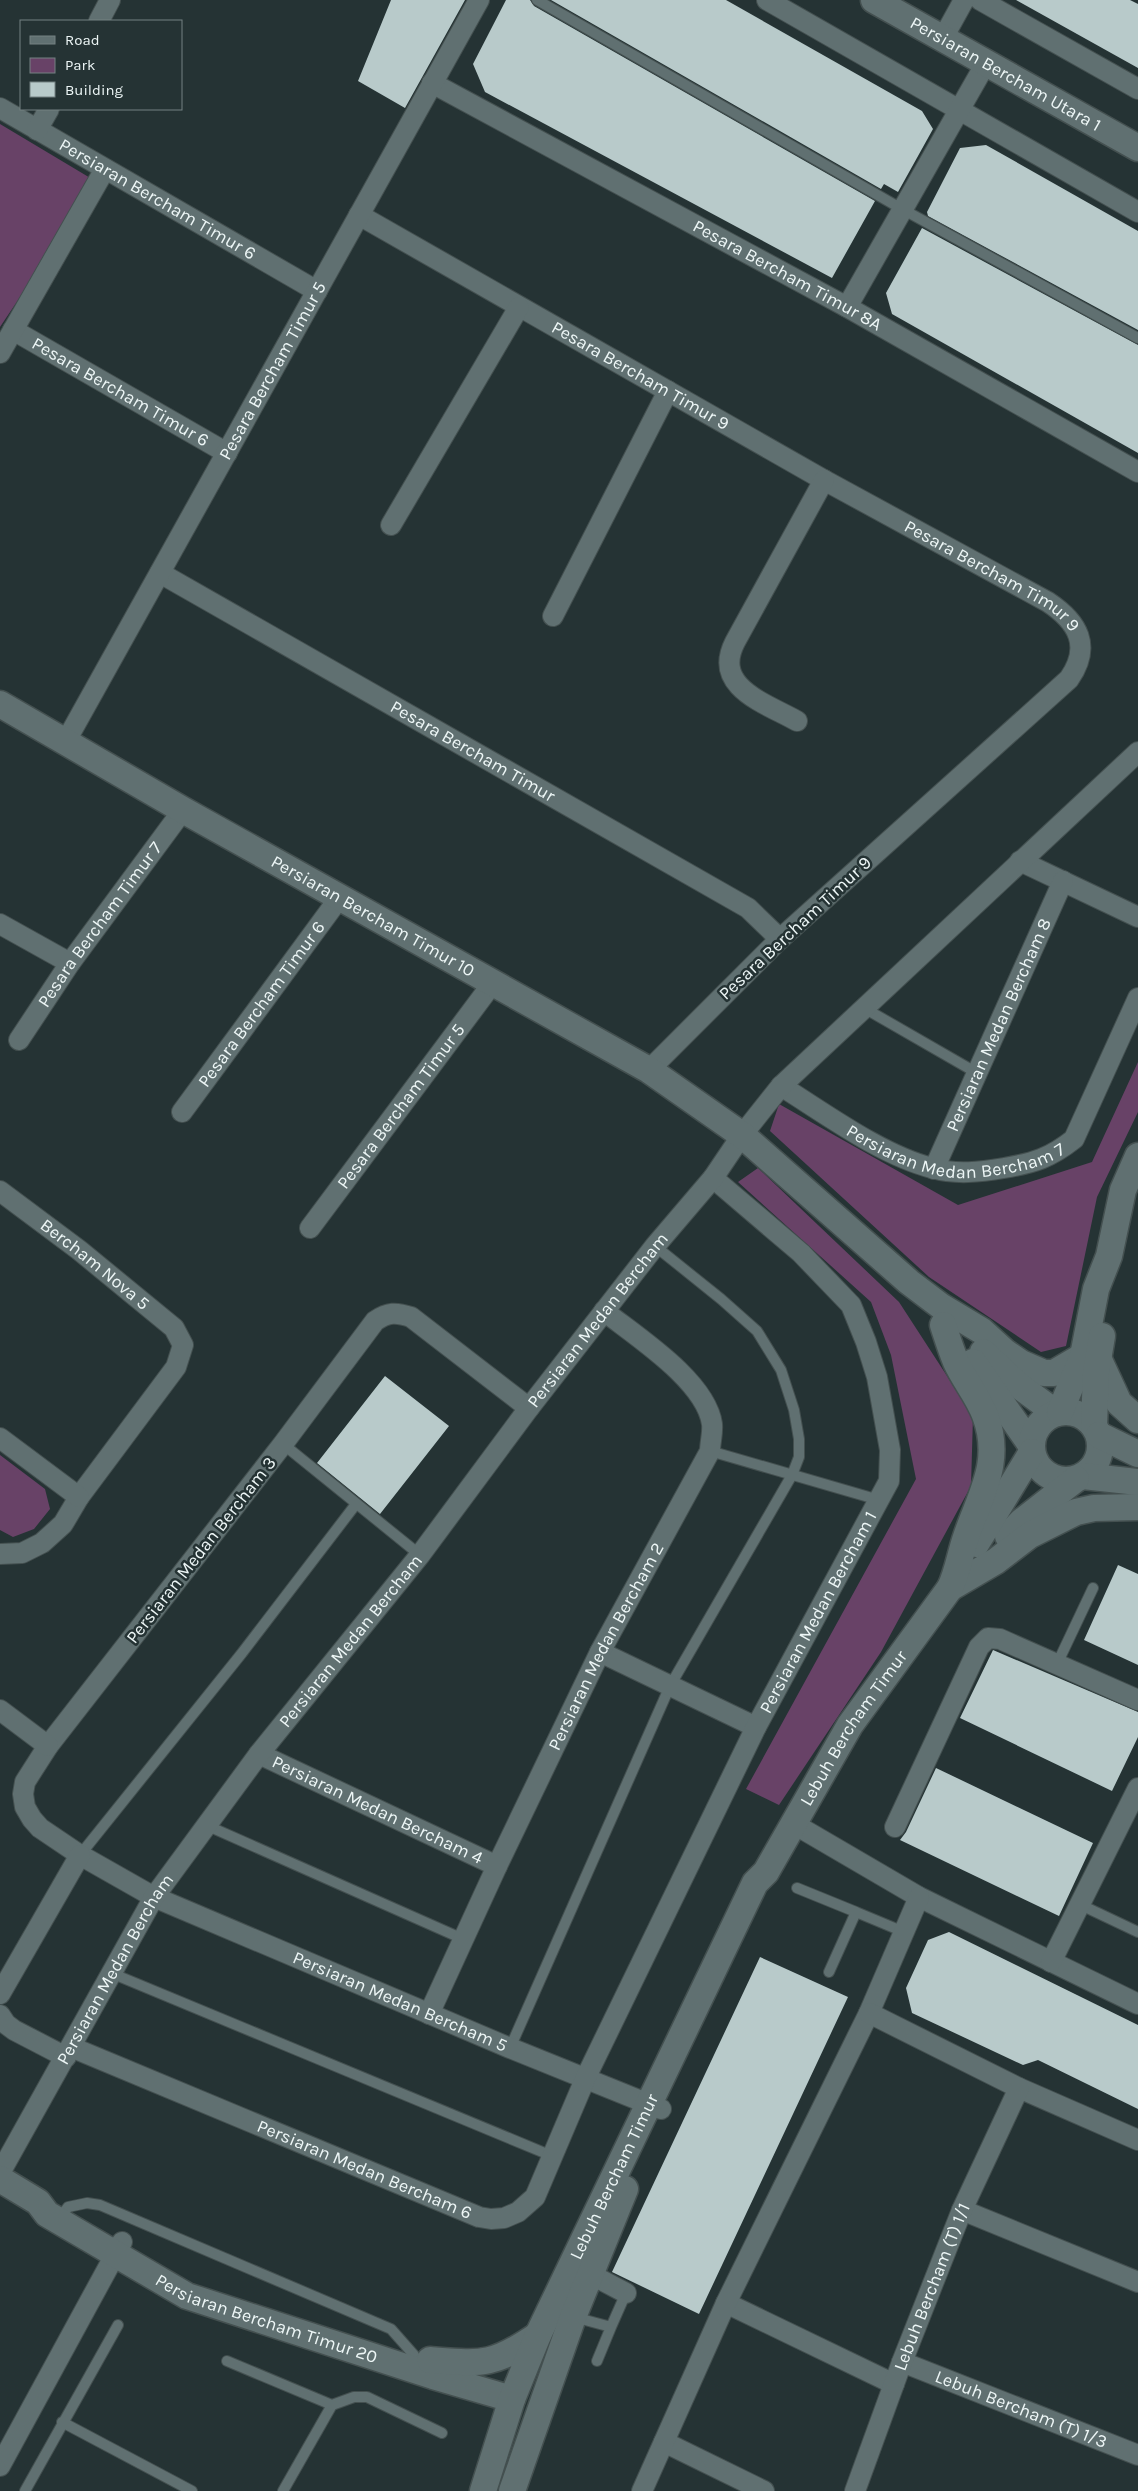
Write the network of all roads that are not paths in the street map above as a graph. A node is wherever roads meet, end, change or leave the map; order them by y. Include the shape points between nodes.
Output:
1 (110, 0) edge
2 (479, 0) edge
3 (537, 0) edge
4 (767, 0) edge
5 (874, 0) edge
6 (964, 0) edge
7 (980, 0) edge
8 (100, 20) edge
9 (943, 38) junction
10 (986, 62) junction
11 (432, 83) junction
12 (1138, 89) edge
13 (0, 108) edge
14 (48, 110) edge
15 (960, 110) junction
16 (37, 130) junction
17 (1138, 148) edge
18 (105, 169) junction
19 (902, 209) junction
20 (1138, 212) edge
21 (359, 215) junction
22 (317, 291) junction
23 (519, 307) junction
24 (847, 308) junction
25 (13, 330) junction
26 (1138, 338) edge
27 (0, 353) edge
28 (668, 391) junction
29 (227, 453) junction
30 (1138, 472) edge
31 (824, 480) junction
32 (391, 525) dead end
33 (160, 573) junction
34 (553, 616) dead end
35 (0, 704) edge
36 (797, 721) dead end
37 (66, 741) junction
38 (1138, 752) edge
39 (183, 810) junction
40 (1020, 860) junction
41 (1063, 881) junction
42 (340, 897) junction
43 (1138, 917) edge
44 (0, 924) edge
45 (780, 939) junction
46 (70, 963) junction
47 (492, 984) junction
48 (1138, 998) edge
49 (864, 1008) junction
50 (19, 1040) dead end
51 (649, 1070) junction
52 (977, 1073) junction
53 (781, 1086) junction
54 (182, 1112) dead end
55 (742, 1135) junction
56 (1138, 1156) edge
57 (934, 1169) junction
58 (713, 1178) junction
59 (0, 1191) edge
60 (310, 1228) dead end
61 (655, 1246) junction
62 (604, 1311) junction
63 (943, 1316) junction
64 (1091, 1358) junction
65 (529, 1408) junction
66 (1058, 1413) junction
67 (1138, 1420) edge
68 (1097, 1431) junction
69 (0, 1438) edge
70 (283, 1444) junction
71 (1032, 1448) junction
72 (710, 1452) junction
73 (1138, 1454) edge
74 (792, 1475) junction
75 (1080, 1478) junction
76 (1138, 1482) edge
77 (79, 1497) junction
78 (879, 1500) junction
79 (356, 1504) junction
80 (1138, 1507) edge
81 (0, 1554) edge
82 (420, 1555) junction
83 (958, 1579) junction
84 (1093, 1588) dead end
85 (600, 1652) junction
86 (1057, 1664) junction
87 (670, 1686) junction
88 (1138, 1700) edge
89 (0, 1710) edge
90 (756, 1727) junction
91 (48, 1746) junction
92 (259, 1754) junction
93 (1138, 1788) edge
94 (794, 1824) junction
95 (208, 1826) junction
96 (895, 1827) dead end
97 (80, 1855) junction
98 (497, 1866) junction
99 (797, 1888) dead end
100 (154, 1897) junction
101 (920, 1897) junction
102 (1081, 1904) junction
103 (856, 1912) junction
104 (904, 1932) junction
105 (1138, 1932) edge
106 (463, 1939) junction
107 (1051, 1962) junction
108 (110, 1972) junction
109 (829, 1972) dead end
110 (0, 1994) edge
111 (1138, 2004) edge
112 (869, 2013) junction
113 (429, 2014) junction
114 (0, 2015) edge
115 (510, 2048) junction
116 (68, 2052) junction
117 (586, 2077) junction
118 (1019, 2088) junction
119 (654, 2106) junction
120 (1138, 2140) edge
121 (552, 2156) junction
122 (0, 2173) edge
123 (0, 2179) edge
124 (962, 2210) junction
125 (62, 2215) junction
126 (118, 2248) junction
127 (590, 2274) junction
128 (1138, 2282) edge
129 (626, 2293) joint
130 (726, 2303) junction
131 (573, 2317) junction
132 (118, 2325) dead end
133 (611, 2327) junction
134 (538, 2335) junction
135 (227, 2361) dead end
136 (597, 2361) dead end
137 (902, 2362) junction
138 (426, 2364) junction
139 (894, 2384) junction
140 (518, 2394) junction
141 (332, 2405) junction
142 (62, 2422) junction
143 (442, 2433) dead end
144 (664, 2442) junction
145 (1138, 2455) edge
146 (1, 2462) edge
147 (490, 2464) junction
148 (25, 2491) edge
149 (192, 2491) edge
150 (284, 2491) edge
151 (483, 2491) edge
152 (500, 2491) edge
153 (512, 2491) edge
154 (642, 2491) edge
155 (764, 2491) edge
156 (854, 2491) edge

1 - 8 street
2 - 11 street, Pesara Bercham Timur 5
3 - 19 lane
4 - 15 street
5 - 9 street, Persiaran Bercham Utara 1
6 - 9 street
7 - 12 street
9 - 10 street, Persiaran Bercham Utara 1
10 - 15 street
10 - 17 street, Persiaran Bercham Utara 1
11 - 21 street, Pesara Bercham Timur 5
11 - 24 street, Pesara Bercham Timur 8A
13 - 16 street, Persiaran Bercham Timur 6
14 - 16 street
15 - 19 street
15 - 20 street
16 - 18 street, Persiaran Bercham Timur 6
18 - 22 street, Persiaran Bercham Timur 6
18 - 25 street
19 - 24 street
19 - 26 lane
21 - 22 street, Pesara Bercham Timur 5
21 - 23 street, Pesara Bercham Timur 9
22 - 29 street, Pesara Bercham Timur 5
23 - 28 street, Pesara Bercham Timur 9
23 - 32 street
24 - 30 street, Pesara Bercham Timur 8A
25 - 27 street
25 - 29 street, Pesara Bercham Timur 6
28 - 31 street, Pesara Bercham Timur 9
28 - 34 street
29 - 33 street, Pesara Bercham Timur 5
31 - 36 street via 729,653 730,673 742,689
31 - 45 street, Pesara Bercham Timur 9 via 1056,607 1073,622 1080,639 1080,649 1074,671 1058,689
33 - 37 street, Pesara Bercham Timur 5
33 - 45 street, Pesara Bercham Timur via 748,908
35 - 37 street, Persiaran Bercham Timur 10
37 - 39 street, Persiaran Bercham Timur 10
38 - 40 street, Persiaran Medan Bercham
39 - 42 street, Persiaran Bercham Timur 10
39 - 46 street, Pesara Bercham Timur 7
40 - 41 street
40 - 49 street, Persiaran Medan Bercham
41 - 43 street
41 - 52 street, Persiaran Medan Bercham 8
42 - 47 street, Persiaran Bercham Timur 10
42 - 54 street, Pesara Bercham Timur 6
44 - 46 street
45 - 51 street, Pesara Bercham Timur 9
46 - 50 street, Pesara Bercham Timur 7
47 - 51 street, Persiaran Bercham Timur 10
47 - 60 street, Pesara Bercham Timur 5
48 - 57 street, Persiaran Medan Bercham 7 via 1074,1139 1055,1154 1032,1163 976,1173
49 - 52 lane
49 - 53 street, Persiaran Medan Bercham
51 - 55 street, Persiaran Bercham Timur 10
52 - 57 street, Persiaran Medan Bercham 8
53 - 55 street, Persiaran Medan Bercham
53 - 57 street, Persiaran Medan Bercham 7 via 899,1157
55 - 58 street, Persiaran Medan Bercham
55 - 63 street, Persiaran Bercham Timur 10 via 909,1282
56 - 64 street via 1123,1190 1109,1256 1108,1292
58 - 61 street, Persiaran Medan Bercham
58 - 78 street, Persiaran Medan Bercham 1 via 801,1253 851,1305 874,1368 888,1428 891,1466 889,1481
59 - 77 street, Bercham Nova 5 via 174,1328 182,1345 176,1367
61 - 62 street, Persiaran Medan Bercham
61 - 74 lane via 757,1331 781,1370 800,1439 799,1457
62 - 65 street, Persiaran Medan Bercham
62 - 72 street, Persiaran Medan Bercham 2 via 692,1384 705,1404 712,1424
63 - 64 street via 982,1331 1005,1352 1034,1369 1054,1373
63 - 66 street via 1018,1384
63 - 71 street
63 - 83 street via 956,1363 986,1417 990,1438 988,1480 965,1537
64 - 66 street
64 - 67 street via 1119,1403
64 - 68 street
65 - 70 street, Persiaran Medan Bercham 3 via 411,1317 399,1313 386,1314 375,1321
65 - 82 street, Persiaran Medan Bercham
66 - 68 street via 1085,1417
66 - 71 street via 1039,1425
68 - 73 street
68 - 75 street via 1101,1447 1099,1459 1093,1469
69 - 77 street
70 - 79 lane
70 - 91 street, Persiaran Medan Bercham 3
71 - 75 street via 1036,1463 1043,1472 1065,1481
71 - 83 street
72 - 74 lane
72 - 85 street, Persiaran Medan Bercham 2
74 - 78 lane
74 - 87 lane
75 - 76 street
75 - 83 street via 1021,1522
77 - 81 street via 63,1524 42,1543 22,1553
78 - 90 street, Persiaran Medan Bercham 1
79 - 82 lane
79 - 97 lane
80 - 83 street via 1094,1508 1076,1512 1030,1536 996,1561
82 - 92 street, Persiaran Medan Bercham
83 - 94 street, Lebuh Bercham Timur via 850,1725
84 - 86 lane
85 - 87 street
85 - 98 street, Persiaran Medan Bercham 2
86 - 88 street
86 - 96 street via 1000,1639 988,1638 983,1642
87 - 90 street
87 - 115 lane
89 - 91 street
90 - 117 street, Persiaran Medan Bercham 1
91 - 97 street, Persiaran Medan Bercham 3 via 26,1782 23,1794 25,1807 40,1828
92 - 95 street, Persiaran Medan Bercham
92 - 98 street, Persiaran Medan Bercham 4
93 - 102 street
94 - 101 street
94 - 119 street, Lebuh Bercham Timur via 766,1872 766,1886
95 - 100 street, Persiaran Medan Bercham
95 - 106 lane
97 - 100 street, Persiaran Medan Bercham 3
97 - 110 street
98 - 106 street, Persiaran Medan Bercham 2
99 - 103 lane
100 - 108 street, Persiaran Medan Bercham
100 - 113 street, Persiaran Medan Bercham 5
101 - 104 street
101 - 107 street
102 - 105 lane
102 - 107 street
103 - 104 lane
103 - 109 lane
104 - 112 street
106 - 113 street, Persiaran Medan Bercham 2
107 - 111 street
108 - 116 street, Persiaran Medan Bercham
108 - 121 lane
112 - 118 street
112 - 130 street
113 - 115 street, Persiaran Medan Bercham 5
114 - 116 street, Persiaran Medan Bercham 6 via 14,2030
115 - 117 street, Persiaran Medan Bercham 5
116 - 121 street, Persiaran Medan Bercham 6 via 479,2217 504,2218 527,2206 535,2197
116 - 122 street, Persiaran Medan Bercham
117 - 119 street, Persiaran Medan Bercham 5
117 - 121 street, Persiaran Medan Bercham 6
118 - 120 street
118 - 124 street, Lebuh Bercham (T) 1/1
119 - 127 street, Lebuh Bercham Timur
119 - 134 street, Lebuh Bercham Timur
123 - 125 street, Persiaran Bercham Timur 20 via 38,2202 54,2204
124 - 128 street
124 - 137 street, Lebuh Bercham (T) 1/1
125 - 126 street, Persiaran Bercham Timur 20
125 - 138 lane via 68,2207 87,2203 100,2205 391,2329
126 - 138 street, Persiaran Bercham Timur 20 via 187,2296
126 - 146 street
127 - 129 street
127 - 131 street, Lebuh Bercham Timur
129 - 133 lane
130 - 139 street
130 - 144 street
131 - 133 lane
131 - 140 street via 564,2322 532,2388
131 - 153 street, Lebuh Bercham Timur
132 - 142 lane
133 - 136 lane
134 - 138 street via 500,2358 477,2363
134 - 140 street, Lebuh Bercham Timur
135 - 141 lane
137 - 139 street, Lebuh Bercham (T) 1/1
137 - 145 street, Lebuh Bercham (T) 1/3
138 - 140 street, Persiaran Bercham Timur 20
138 - 147 street via 484,2407 490,2430
139 - 156 street, Lebuh Bercham (T) 1/1
140 - 147 street, Lebuh Bercham Timur
140 - 152 street via 526,2405
141 - 143 lane via 363,2396
141 - 150 lane
142 - 148 lane
142 - 149 lane
144 - 154 street
144 - 155 street
147 - 151 street, Lebuh Bercham Timur

